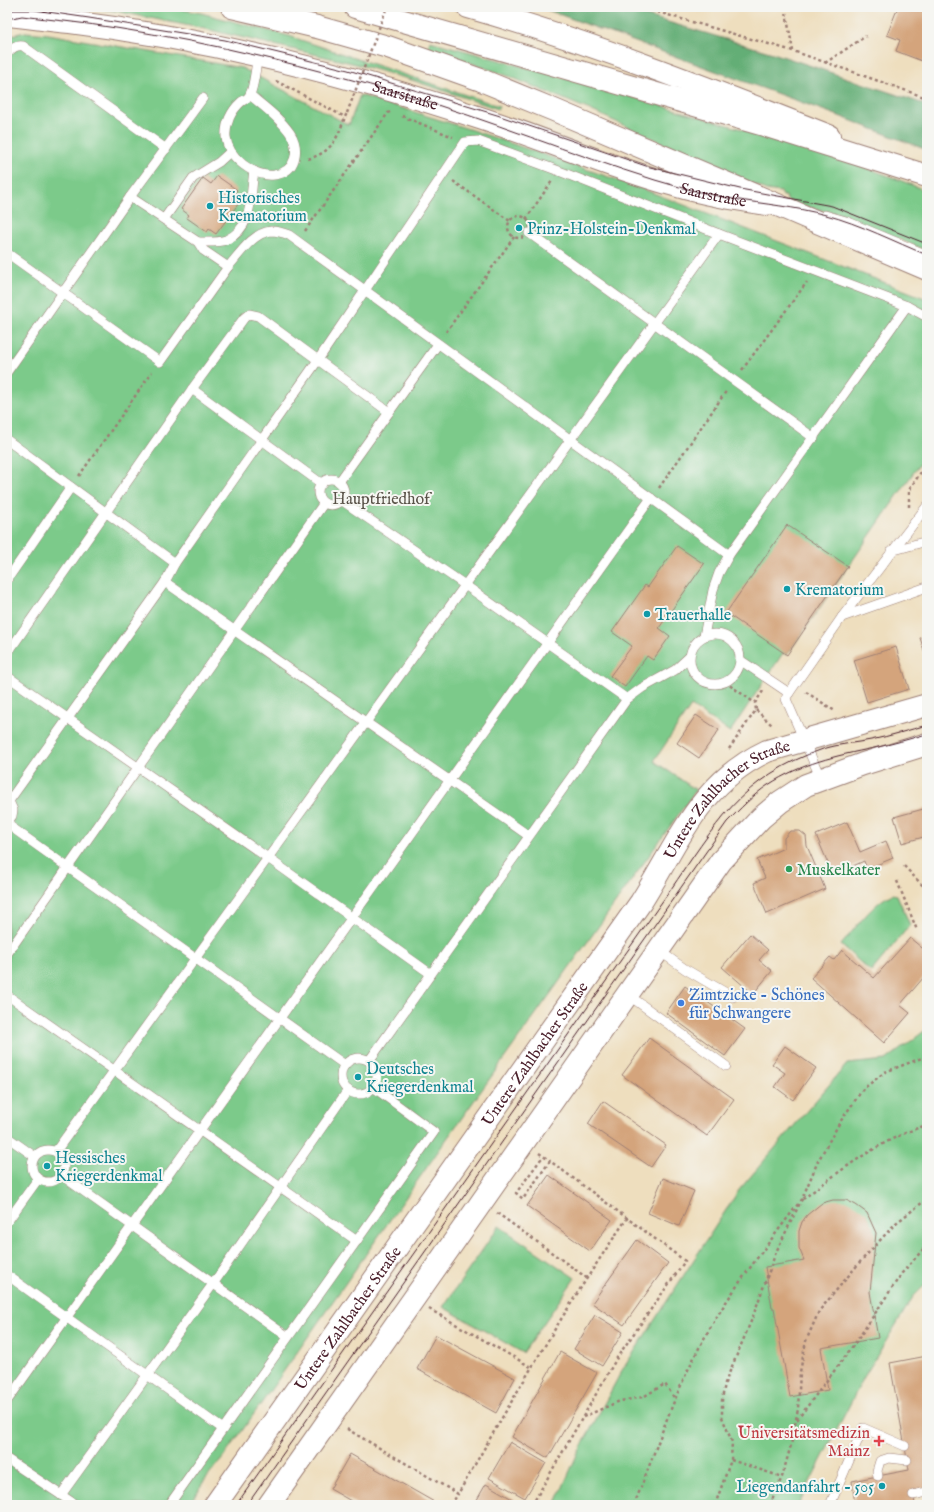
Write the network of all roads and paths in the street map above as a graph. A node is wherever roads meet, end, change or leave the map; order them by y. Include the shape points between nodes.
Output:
1 (232, 7) edge
2 (355, 7) edge
3 (387, 7) edge
4 (468, 7) edge
5 (640, 7) edge
6 (785, 7) edge
7 (11, 18) edge
8 (866, 36) dead end
9 (793, 51) junction
10 (7, 54) edge
11 (258, 56) junction
12 (825, 63) junction
13 (274, 78) dead end
14 (250, 95) junction
15 (203, 98) dead end
16 (927, 98) edge
17 (391, 112) dead end
18 (399, 115) dead end
19 (345, 117) junction
20 (465, 142) junction
21 (166, 149) junction
22 (230, 152) junction
23 (296, 157) junction
24 (254, 171) junction
25 (559, 171) junction
26 (443, 174) junction
27 (927, 176) edge
28 (130, 197) junction
29 (781, 206) junction
30 (164, 219) junction
31 (526, 219) dead end
32 (510, 221) dead end
33 (529, 233) dead end
34 (719, 234) junction
35 (514, 237) dead end
36 (298, 240) junction
37 (198, 242) junction
38 (7, 253) edge
39 (927, 255) edge
40 (228, 268) junction
41 (927, 269) edge
42 (366, 290) junction
43 (64, 293) junction
44 (907, 306) junction
45 (927, 317) edge
46 (654, 323) junction
47 (438, 344) junction
48 (318, 360) junction
49 (160, 362) junction
50 (7, 372) edge
51 (192, 390) junction
52 (389, 412) junction
53 (814, 438) junction
54 (262, 439) junction
55 (570, 439) junction
56 (7, 440) edge
57 (927, 463) edge
58 (339, 482) junction
59 (322, 484) junction
60 (71, 487) junction
61 (651, 498) junction
62 (341, 500) junction
63 (324, 503) junction
64 (927, 506) edge
65 (107, 513) junction
66 (909, 527) junction
67 (927, 541) edge
68 (892, 551) junction
69 (729, 555) junction
70 (175, 563) junction
71 (7, 580) edge
72 (165, 582) junction
73 (465, 585) junction
74 (927, 587) edge
75 (842, 617) junction
76 (234, 630) junction
77 (704, 636) junction
78 (548, 642) junction
79 (7, 654) edge
80 (689, 657) junction
81 (740, 660) junction
82 (7, 676) edge
83 (770, 681) junction
84 (725, 682) junction
85 (795, 684) junction
86 (789, 693) junction
87 (627, 698) junction
88 (756, 703) junction
89 (927, 704) edge
90 (756, 710) junction
91 (836, 712) dead end
92 (67, 718) junction
93 (366, 722) junction
94 (773, 726) dead end
95 (805, 740) junction
96 (927, 744) edge
97 (727, 752) dead end
98 (138, 769) junction
99 (821, 778) junction
100 (450, 781) junction
101 (8, 800) edge
102 (7, 823) edge
103 (529, 836) junction
104 (268, 858) junction
105 (904, 866) dead end
106 (68, 868) junction
107 (897, 881) dead end
108 (927, 890) edge
109 (352, 917) junction
110 (917, 930) dead end
111 (658, 950) junction
112 (7, 954) edge
113 (196, 958) junction
114 (431, 974) junction
115 (627, 994) junction
116 (7, 995) edge
117 (733, 997) dead end
118 (280, 1019) junction
119 (927, 1056) edge
120 (369, 1061) junction
121 (345, 1065) junction
122 (726, 1066) dead end
123 (114, 1071) junction
124 (373, 1087) junction
125 (348, 1090) junction
126 (927, 1125) edge
127 (199, 1130) junction
128 (7, 1137) edge
129 (56, 1151) junction
130 (34, 1156) junction
131 (550, 1161) junction
132 (62, 1175) junction
133 (38, 1179) junction
134 (281, 1187) junction
135 (802, 1199) junction
136 (927, 1199) edge
137 (495, 1212) dead end
138 (628, 1217) junction
139 (7, 1222) edge
140 (132, 1226) junction
141 (357, 1241) junction
142 (927, 1244) edge
143 (7, 1275) edge
144 (587, 1278) junction
145 (213, 1284) junction
146 (427, 1307) dead end
147 (67, 1317) junction
148 (288, 1337) junction
149 (532, 1367) junction
150 (148, 1375) junction
151 (676, 1399) junction
152 (7, 1401) edge
153 (583, 1417) junction
154 (796, 1422) junction
155 (343, 1427) dead end
156 (223, 1429) junction
157 (905, 1446) dead end
158 (7, 1459) edge
159 (731, 1460) junction
160 (907, 1460) dead end
161 (878, 1476) dead end
162 (782, 1477) junction
163 (927, 1492) edge
164 (458, 1494) junction
165 (61, 1495) junction
166 (912, 1495) dead end
167 (76, 1505) edge
168 (169, 1505) edge
169 (215, 1505) edge
170 (269, 1505) edge
171 (451, 1505) edge
172 (532, 1505) edge
173 (634, 1505) edge
174 (715, 1505) edge
175 (770, 1505) edge
176 (830, 1505) edge

1 - 29 main road, Saarstraße via 381,45 481,80
2 - 27 main road via 764,125
3 - 19 path, bridge
4 - 27 main road via 677,76
5 - 9 path
6 - 9 path
7 - 11 main road, Saarstraße via 115,28
8 - 12 path
9 - 12 path
10 - 21 lane via 12,48 23,46
11 - 14 lane
11 - 29 main road, Saarstraße via 314,69 466,114 674,186
12 - 16 path
13 - 19 path via 277,82
14 - 22 lane via 240,103 228,120 226,138
14 - 23 lane via 286,128 295,145
15 - 21 lane
17 - 36 path
18 - 20 path
19 - 23 path via 328,151 308,159
20 - 25 lane via 478,141
20 - 26 lane
21 - 28 lane
22 - 24 lane via 238,161
22 - 30 lane via 219,162 192,178
23 - 24 lane via 280,174
24 - 37 lane via 250,210 242,227 225,241
25 - 31 path
25 - 34 lane
26 - 32 path
26 - 42 lane
28 - 30 lane
28 - 43 lane
29 - 39 lane, Saarstraße via 846,221
29 - 41 main road, Saarstraße
30 - 37 lane
33 - 46 lane
34 - 44 lane
34 - 46 lane
35 - 47 path
36 - 40 lane via 280,232 264,233 255,237
36 - 42 lane
37 - 40 lane via 203,250
38 - 43 lane
40 - 49 lane
42 - 47 lane
42 - 48 lane
43 - 49 lane
43 - 50 lane
44 - 45 lane
44 - 53 lane
46 - 53 lane
46 - 55 lane
47 - 52 lane
47 - 55 lane
48 - 51 lane via 258,316 249,314
48 - 52 lane
48 - 54 lane
49 - 60 path
51 - 54 lane
51 - 65 lane
52 - 58 lane
53 - 69 lane
54 - 59 lane
54 - 70 lane
55 - 61 lane
55 - 73 lane
56 - 60 lane
57 - 66 path via 909,490
58 - 59 lane via 332,479
58 - 62 lane via 344,488
59 - 63 lane via 319,496
60 - 65 lane
60 - 71 lane
61 - 69 lane
61 - 78 lane
62 - 63 lane via 335,504
62 - 73 lane
63 - 76 lane
64 - 66 lane
65 - 70 lane
65 - 79 lane
66 - 68 lane
67 - 68 lane
68 - 75 lane
69 - 77 lane via 713,590
70 - 72 lane
72 - 76 lane
72 - 92 lane
73 - 78 lane
73 - 93 lane
74 - 75 lane
75 - 85 lane
76 - 93 lane
76 - 98 lane
77 - 80 lane via 694,644
77 - 81 lane via 712,633 729,638 735,644
78 - 87 lane
78 - 100 lane
80 - 84 lane via 690,666 700,680 717,684
80 - 87 lane via 675,670
81 - 83 lane
81 - 84 lane via 736,673
82 - 92 lane
83 - 86 lane
83 - 88 path
84 - 88 path
85 - 86 lane
85 - 91 path
86 - 95 lane via 786,699
87 - 103 lane
88 - 90 path
89 - 95 main road, Untere Zahlbacher Straße
90 - 94 path
90 - 97 path
92 - 98 lane
92 - 101 lane
93 - 100 lane
93 - 104 lane
95 - 99 lane
95 - 169 main road, Untere Zahlbacher Straße via 767,751 738,768 694,813 641,902
96 - 99 main road, Untere Zahlbacher Straße
98 - 104 lane
98 - 106 lane
99 - 111 main road, Untere Zahlbacher Straße via 780,802 739,841 721,861
100 - 103 lane
100 - 109 lane
101 - 102 lane via 13,810
102 - 106 lane
103 - 114 lane
104 - 109 lane
104 - 113 lane
105 - 108 path
106 - 112 lane
106 - 113 lane
107 - 110 path
109 - 114 lane
109 - 118 lane
111 - 115 main road, Untere Zahlbacher Straße
111 - 117 lane
113 - 118 lane
113 - 123 lane
114 - 120 lane
115 - 122 lane
115 - 170 main road, Untere Zahlbacher Straße
116 - 123 lane
118 - 121 lane
118 - 127 lane
119 - 135 path via 885,1072 863,1089 840,1122 818,1161
120 - 121 lane via 359,1058
120 - 124 lane via 376,1071 376,1082
121 - 125 lane via 341,1075
123 - 127 lane
123 - 129 lane
124 - 125 lane via 364,1093 353,1093
124 - 141 lane via 434,1132
125 - 134 lane
126 - 135 path via 872,1150
127 - 134 lane
127 - 140 lane
128 - 130 lane
129 - 130 lane via 46,1149
129 - 132 lane via 63,1159
130 - 133 lane via 31,1166 34,1176
131 - 131 path via 524,1199 516,1193 541,1159 538,1154
131 - 138 path
132 - 133 lane via 53,1181
132 - 140 lane
133 - 139 lane
134 - 141 lane
134 - 145 lane
135 - 151 path via 722,1307 697,1350
135 - 159 path via 776,1252 725,1383 722,1417 732,1442
136 - 154 path via 896,1223 819,1311 806,1341 800,1372
137 - 144 path
138 - 144 path
138 - 153 path via 685,1261 618,1356
140 - 145 lane
140 - 147 lane
141 - 148 lane
142 - 154 path via 902,1273 856,1342
143 - 147 lane
144 - 149 path
145 - 148 lane
145 - 150 lane
146 - 149 path
147 - 150 lane
147 - 152 lane
148 - 156 lane
149 - 164 path
150 - 156 lane
150 - 165 lane
151 - 153 path via 665,1384 643,1397 620,1401
151 - 173 path
153 - 172 path
154 - 162 path
155 - 164 path
156 - 168 lane
157 - 176 lane via 863,1428
158 - 165 lane
159 - 162 path
159 - 174 path
160 - 161 lane via 889,1458 880,1461
162 - 175 path
163 - 166 lane
164 - 171 path
165 - 167 lane

